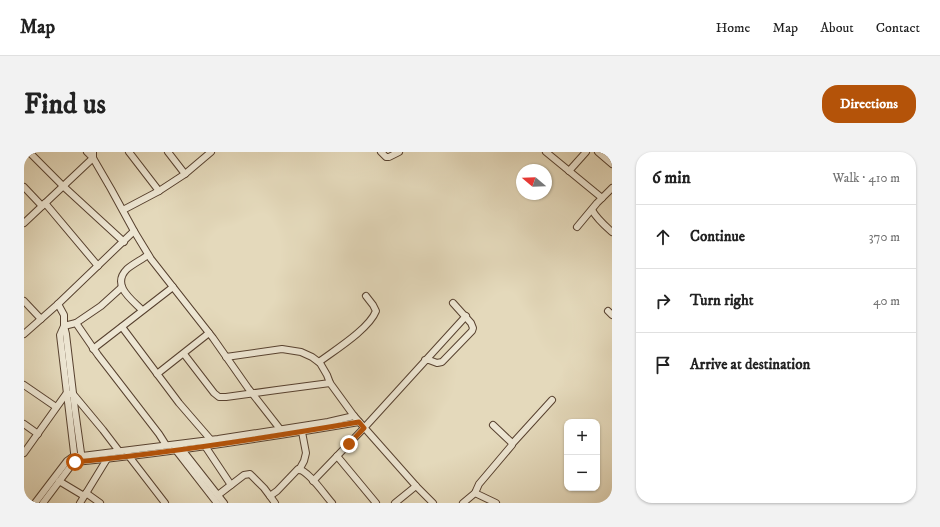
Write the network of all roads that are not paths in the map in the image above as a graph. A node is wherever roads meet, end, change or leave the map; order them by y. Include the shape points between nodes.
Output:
1 (29, 152) edge
2 (87, 152) edge
3 (129, 152) edge
4 (168, 152) edge
5 (210, 152) edge
6 (382, 152) edge
7 (399, 152) edge
8 (546, 152) edge
9 (586, 152) edge
10 (598, 152) edge
11 (93, 155) edge
12 (612, 164) edge
13 (569, 171) junction
14 (185, 174) junction
15 (63, 186) junction
16 (24, 187) edge
17 (612, 188) edge
18 (159, 191) junction
19 (602, 198) junction
20 (43, 205) junction
21 (123, 210) junction
22 (592, 210) junction
23 (24, 223) edge
24 (577, 227) dead end
25 (134, 231) junction
26 (612, 232) edge
27 (124, 242) junction
28 (148, 255) junction
29 (98, 266) junction
30 (173, 287) junction
31 (122, 288) junction
32 (366, 296) dead end
33 (24, 301) edge
34 (453, 303) dead end
35 (58, 304) junction
36 (142, 310) junction
37 (466, 316) junction
38 (41, 319) junction
39 (76, 323) junction
40 (64, 326) junction
41 (122, 327) junction
42 (209, 333) junction
43 (24, 334) edge
44 (93, 349) junction
45 (184, 354) junction
46 (226, 357) junction
47 (425, 360) junction
48 (319, 362) junction
49 (157, 374) junction
50 (330, 383) junction
51 (24, 385) edge
52 (70, 394) junction
53 (252, 394) junction
54 (552, 400) dead end
55 (56, 408) junction
56 (354, 416) junction
57 (359, 422) junction
58 (24, 424) edge
59 (493, 425) dead end
60 (364, 428) junction
61 (280, 429) junction
62 (302, 432) junction
63 (38, 434) junction
64 (211, 440) junction
65 (512, 444) junction
66 (204, 446) junction
67 (175, 447) junction
68 (122, 451) junction
69 (24, 453) edge
70 (129, 456) junction
71 (337, 456) junction
72 (74, 459) junction
73 (82, 459) junction
74 (107, 459) junction
75 (299, 470) junction
76 (59, 481) junction
77 (313, 481) junction
78 (231, 485) junction
79 (416, 486) junction
80 (475, 493) junction
81 (85, 495) junction
82 (218, 495) junction
83 (270, 496) junction
84 (35, 503) edge
85 (43, 503) edge
86 (80, 503) edge
87 (100, 503) edge
88 (165, 503) edge
89 (217, 503) edge
90 (224, 503) edge
91 (276, 503) edge
92 (332, 503) edge
93 (376, 503) edge
94 (395, 503) edge
95 (433, 503) edge
96 (463, 503) edge
97 (496, 503) edge

1 - 15 street
2 - 11 street
3 - 18 street
4 - 14 street
5 - 14 street
6 - 7 street via 389,157
8 - 13 street
9 - 13 street
10 - 12 street
11 - 15 street
11 - 21 street
13 - 19 street
14 - 18 street
15 - 20 street
15 - 27 street
16 - 20 street
17 - 19 street
18 - 21 street
19 - 22 street
20 - 23 street
20 - 29 street
21 - 25 street
22 - 24 street
22 - 26 street
25 - 27 street
25 - 28 street
27 - 29 street
28 - 30 street
28 - 31 street via 127,269 121,277
29 - 35 street
30 - 36 street
30 - 42 street
31 - 36 street
31 - 39 street via 102,306
32 - 48 street via 374,305 374,317
33 - 38 street
34 - 37 street
35 - 38 street
35 - 40 street via 64,315
36 - 41 street
37 - 47 street
37 - 47 street via 473,326 472,331 442,362
38 - 43 street
39 - 40 street
39 - 44 street
40 - 52 street via 60,335
41 - 44 street
41 - 49 street
42 - 45 street
42 - 46 street
44 - 67 street via 159,434
45 - 49 street
45 - 53 street via 219,396
46 - 48 street via 282,349 301,352
46 - 53 street
47 - 60 street
48 - 50 street
49 - 64 street
50 - 53 street
50 - 56 street
51 - 55 street
52 - 55 street
52 - 68 street
52 - 72 street
52 - 73 street
53 - 61 street
54 - 65 street
55 - 63 street
56 - 57 street
56 - 61 street
57 - 60 street
57 - 62 street
58 - 63 street
59 - 65 street
60 - 71 street
60 - 79 street
61 - 64 street
62 - 66 street
62 - 75 street via 306,453
63 - 69 street
64 - 67 street
65 - 80 street via 479,484
66 - 67 street
66 - 78 street
67 - 68 street
67 - 70 street
67 - 82 street
67 - 89 street
68 - 70 street
68 - 73 street
70 - 74 street
70 - 88 street
71 - 77 street
71 - 93 street
72 - 73 street
72 - 76 street
72 - 84 street via 66,461
73 - 74 street
74 - 81 street
75 - 77 street
75 - 83 street
76 - 81 street
76 - 85 street
77 - 92 street
78 - 82 street
78 - 83 street via 244,475 250,474
79 - 94 street
79 - 95 street
80 - 96 street
80 - 97 street
81 - 86 street
81 - 87 street
82 - 90 street
83 - 91 street

